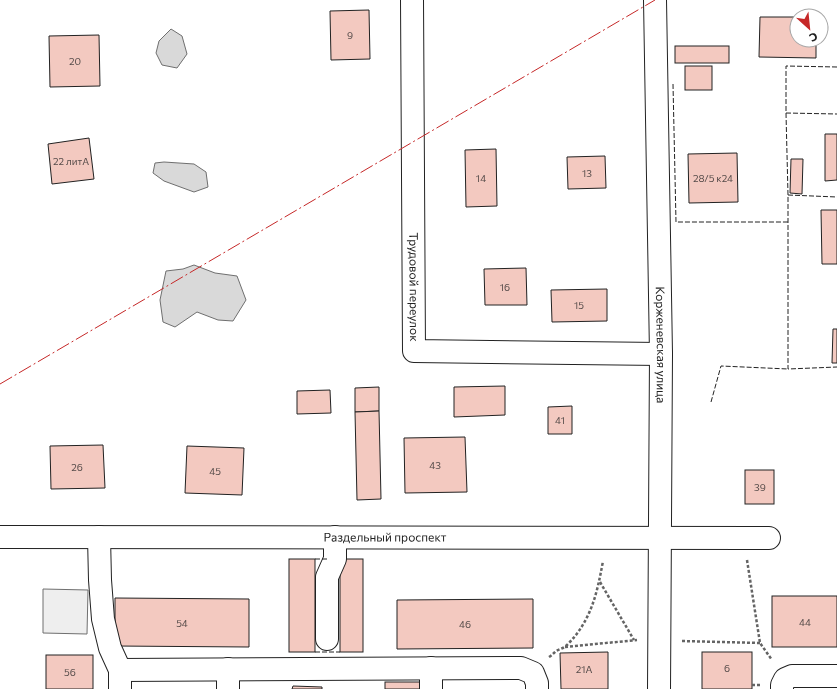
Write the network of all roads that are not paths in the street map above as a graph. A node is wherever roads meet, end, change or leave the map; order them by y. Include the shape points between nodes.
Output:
1 (412, 0) edge
2 (655, 0) edge
3 (661, 354) junction
4 (0, 536) edge
5 (99, 537) junction
6 (335, 537) junction
7 (659, 537) junction
8 (770, 538) dead end
9 (327, 639) dead end
10 (837, 676) edge
11 (120, 679) edge
12 (228, 679) edge
13 (431, 679) edge
14 (535, 681) edge
15 (784, 684) edge
16 (659, 689) edge

1 - 3 street, Трудовой переулок via 414,351
2 - 3 street, Корженевская улица
3 - 7 street, Корженевская улица
4 - 5 street, Раздельный проспект
5 - 6 street, Раздельный проспект
5 - 11 street via 103,619
6 - 7 street, Раздельный проспект
6 - 9 street via 335,559 327,577
7 - 8 street, Раздельный проспект
7 - 16 street, Корженевская улица
10 - 15 street via 792,676
11 - 12 street
12 - 13 street
13 - 14 street via 521,668

